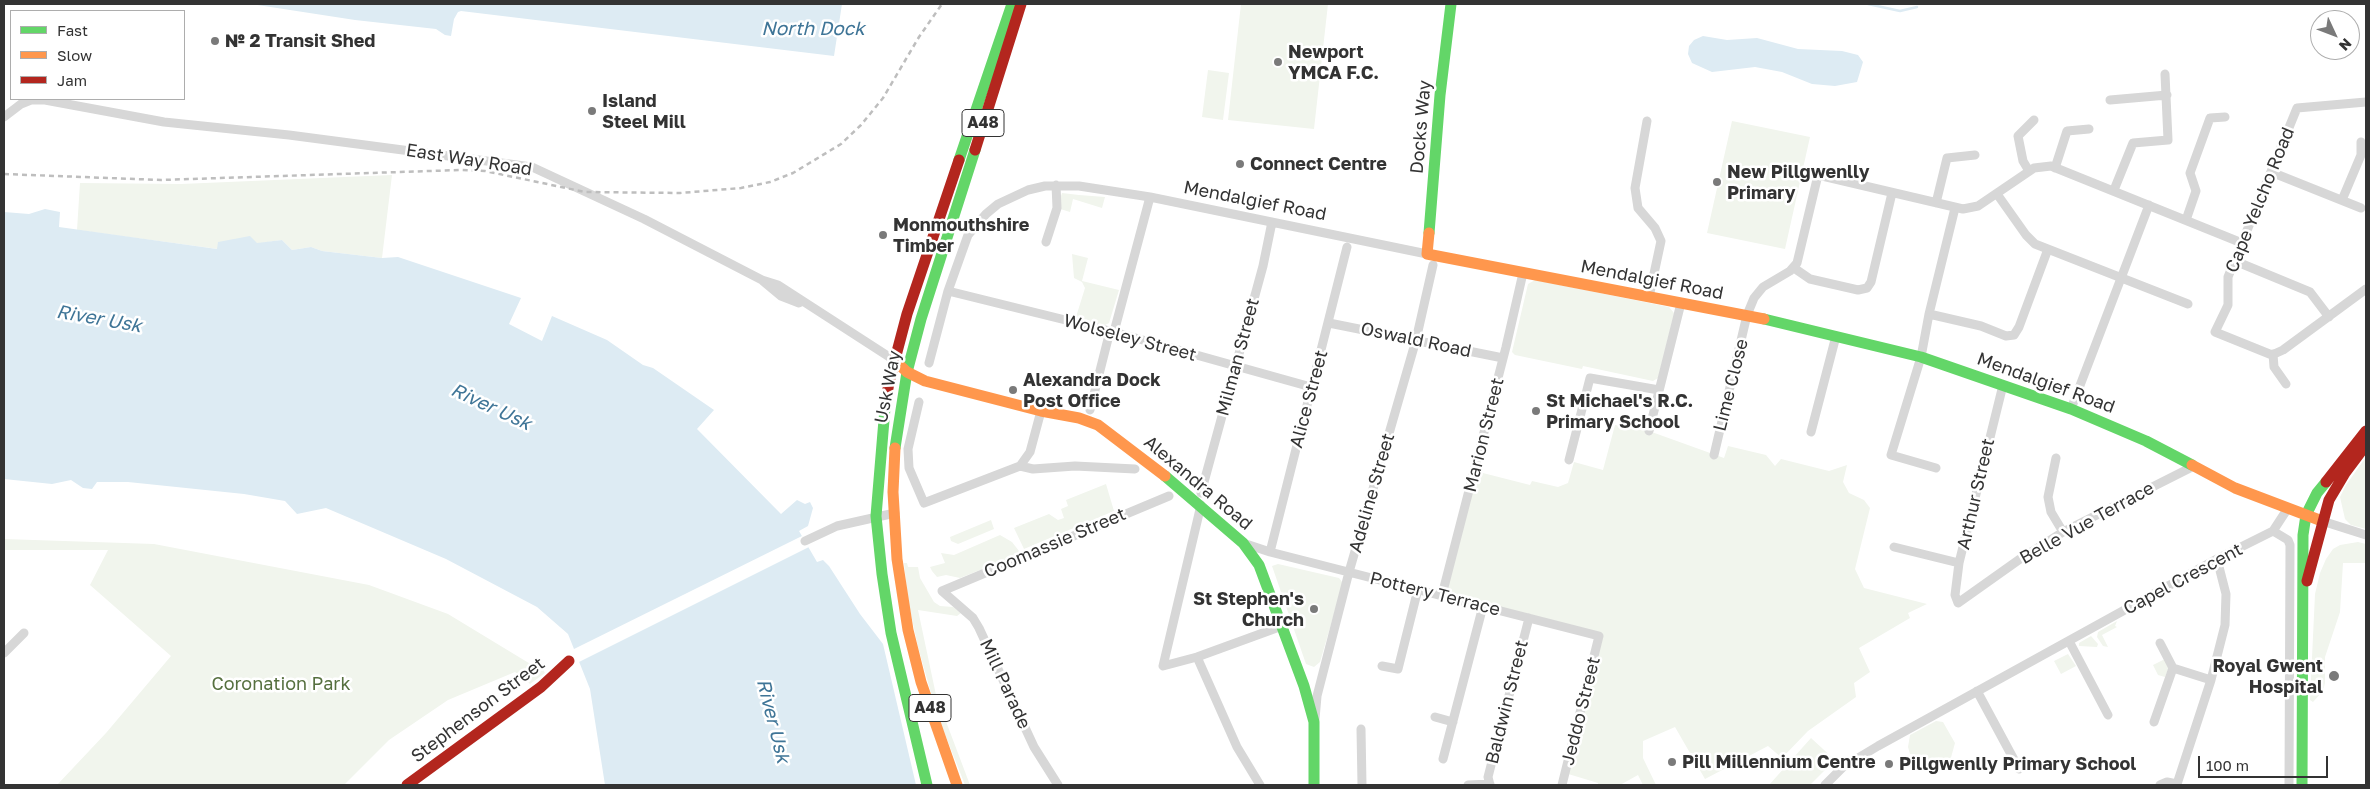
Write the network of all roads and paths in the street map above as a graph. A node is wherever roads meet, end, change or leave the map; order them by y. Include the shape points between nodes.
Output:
1 (1012, 4) edge
2 (1021, 4) edge
3 (1451, 4) edge
4 (2165, 74) dead end
5 (2167, 95) junction
6 (2110, 100) dead end
7 (2366, 102) edge
8 (4, 117) edge
9 (2225, 117) dead end
10 (2034, 120) dead end
11 (1647, 121) dead end
12 (2089, 129) dead end
13 (2361, 142) dead end
14 (1975, 155) dead end
15 (2055, 168) junction
16 (2029, 171) junction
17 (2272, 172) junction
18 (1056, 185) junction
19 (2114, 190) junction
20 (1892, 193) junction
21 (1997, 194) junction
22 (1150, 197) junction
23 (2342, 200) junction
24 (1936, 203) junction
25 (2150, 205) junction
26 (1955, 208) junction
27 (2361, 208) dead end
28 (2186, 220) junction
29 (1272, 222) junction
30 (1046, 242) dead end
31 (2242, 243) junction
32 (1347, 247) dead end
33 (2048, 249) junction
34 (1427, 254) junction
35 (2235, 260) junction
36 (1433, 266) dead end
37 (1794, 268) junction
38 (1523, 273) junction
39 (2121, 278) junction
40 (2366, 289) edge
41 (948, 292) junction
42 (1649, 297) junction
43 (1681, 303) junction
44 (2188, 304) dead end
45 (1929, 314) junction
46 (1747, 315) junction
47 (2329, 317) junction
48 (1329, 322) junction
49 (1112, 332) junction
50 (1836, 336) junction
51 (1416, 340) junction
52 (2273, 354) junction
53 (1921, 357) junction
54 (1503, 358) junction
55 (894, 360) junction
56 (929, 363) dead end
57 (1234, 367) junction
58 (908, 372) junction
59 (2286, 384) dead end
60 (2003, 385) junction
61 (1311, 387) junction
62 (1659, 390) junction
63 (919, 402) dead end
64 (2071, 409) junction
65 (1090, 410) dead end
66 (1041, 411) junction
67 (1649, 431) dead end
68 (2366, 431) edge
69 (1810, 432) dead end
70 (2366, 445) edge
71 (1714, 455) dead end
72 (2056, 458) dead end
73 (1569, 460) dead end
74 (1020, 466) junction
75 (2194, 466) junction
76 (1936, 468) dead end
77 (1135, 469) dead end
78 (1201, 493) dead end
79 (1169, 496) dead end
80 (1201, 506) junction
81 (2288, 508) junction
82 (895, 513) junction
83 (2306, 515) junction
84 (876, 516) junction
85 (2322, 521) junction
86 (2273, 531) junction
87 (2063, 532) junction
88 (2366, 535) edge
89 (805, 541) dead end
90 (1243, 543) junction
91 (1894, 547) dead end
92 (1270, 552) junction
93 (2218, 559) junction
94 (1959, 563) junction
95 (1349, 572) junction
96 (1418, 589) junction
97 (942, 590) joint
98 (1442, 595) junction
99 (1958, 603) joint
100 (1483, 606) junction
101 (1528, 618) junction
102 (2302, 618) junction
103 (1282, 626) junction
104 (24, 633) dead end
105 (1599, 636) joint
106 (2069, 641) junction
107 (2160, 642) dead end
108 (4, 653) edge
109 (1198, 657) junction
110 (569, 661) dead end
111 (1382, 666) dead end
112 (2173, 668) junction
113 (2211, 680) junction
114 (1977, 692) junction
115 (2108, 715) dead end
116 (1435, 717) dead end
117 (1314, 722) junction
118 (1453, 722) junction
119 (2154, 722) dead end
120 (1361, 729) dead end
121 (1443, 759) dead end
122 (2019, 768) dead end
123 (412, 784) edge
124 (2180, 784) edge
125 (927, 785) edge
126 (957, 785) edge
127 (1058, 785) edge
128 (1260, 785) edge
129 (1314, 785) edge
130 (1362, 785) edge
131 (1468, 785) edge
132 (1490, 785) edge
133 (1562, 785) edge
134 (1825, 785) edge
135 (2160, 785) edge
136 (2289, 785) edge
137 (2302, 785) edge

1 - 55 main road, Usk Way / A48
2 - 58 main road, Usk Way / A48 via 924,310
3 - 34 main road, Docks Way
4 - 5 street
5 - 6 street
5 - 19 street via 2168,140 2133,143
7 - 17 street, Cape Yelcho Road via 2297,108
8 - 55 street, East Way Road via 21,104 45,100 164,122 526,166 550,174 762,280 778,285
9 - 28 street via 2210,118 2190,173 2196,191
10 - 16 street via 2018,136 2023,161
11 - 42 street via 1635,188 1638,208 1655,228 1661,241
12 - 15 street via 2067,131
13 - 23 street via 2361,155
14 - 24 street via 1947,158
15 - 16 street via 2043,165
15 - 19 street
16 - 21 street
17 - 23 street
17 - 31 street, Cape Yelcho Road
18 - 22 street, Mendalgief Road
18 - 30 street via 1057,208
18 - 41 street, Mendalgief Road via 1028,190 986,214 961,253
19 - 25 street
20 - 24 street
20 - 37 street via 1818,175
20 - 37 street via 1867,288 1858,290 1810,279
21 - 26 street via 1978,206
21 - 33 street via 2030,240
22 - 29 street, Mendalgief Road
22 - 49 street
23 - 27 street
24 - 26 street
25 - 28 street
25 - 39 street
26 - 45 street
28 - 31 street
29 - 34 street, Mendalgief Road
29 - 57 street, Milman Street
31 - 35 street, Cape Yelcho Road
32 - 48 street, Alice Street
33 - 39 street
33 - 45 street via 2014,334 2006,336 1981,326
34 - 38 main road, Mendalgief Road
35 - 47 street via 2310,292
35 - 52 street, Cape Yelcho Road via 2228,276 2228,305 2215,332
36 - 51 street, Adeline Street
37 - 46 street, Lime Close via 1762,287
38 - 42 main road, Mendalgief Road
38 - 54 street, Marion Street
39 - 44 street
39 - 64 street
40 - 47 street
41 - 49 street, Wolseley Street
41 - 56 street, Mendalgief Road
42 - 43 main road, Mendalgief Road
43 - 46 main road, Mendalgief Road
43 - 62 street
45 - 53 street
46 - 50 main road, Mendalgief Road
46 - 71 street, Lime Close
47 - 52 street
48 - 51 street, Oswald Road
48 - 61 street, Alice Street
49 - 57 street, Wolseley Street
49 - 65 street
50 - 53 main road, Mendalgief Road
50 - 69 street
51 - 54 street, Oswald Road
51 - 95 street, Adeline Street
52 - 59 street via 2274,367
53 - 60 main road, Mendalgief Road
53 - 76 street via 1891,455
54 - 98 street, Marion Street
55 - 58 main road, Alexandra Road
55 - 84 main road, Usk Way / A48 via 882,432
57 - 61 street, Wolseley Street
57 - 78 street, Milman Street
58 - 66 main road, Alexandra Road via 925,381
58 - 82 main road, Usk Way / A48 via 896,434
60 - 64 main road, Mendalgief Road
60 - 94 street, Arthur Street
61 - 92 street, Alice Street
62 - 67 street
62 - 73 street via 1590,378
63 - 74 street via 908,449 909,468 924,503
64 - 75 main road, Mendalgief Road via 2146,440
66 - 74 street via 1030,452
66 - 80 main road, Alexandra Road via 1098,425
68 - 83 main road via 2317,493
70 - 85 main road via 2332,494
72 - 87 street via 2048,497 2051,512
74 - 77 street via 1033,469 1075,466
75 - 81 main road, Mendalgief Road via 2235,488
75 - 87 street, Belle Vue Terrace
79 - 97 street, Coomassie Street
80 - 90 main road, Alexandra Road
80 - 109 street via 1164,666
81 - 83 main road, Mendalgief Road
81 - 86 street, Capel Crescent
82 - 84 street
82 - 126 main road, Usk Way / A48 via 897,559 908,630 921,682
83 - 85 main road, Mendalgief Road
83 - 102 main road
84 - 89 street via 837,526
84 - 125 main road, Usk Way / A48 via 891,633
85 - 88 street
85 - 102 main road via 2306,584
86 - 93 street, Capel Crescent
86 - 136 street via 2288,540 2290,545
87 - 99 street, Belle Vue Terrace
90 - 92 street, Pottery Terrace
90 - 103 main road, Alexandra Road via 1259,565
91 - 94 street
92 - 95 street, Pottery Terrace
93 - 106 street, Capel Crescent
93 - 113 street via 2227,610
94 - 99 street, Arthur Street via 1955,595
95 - 96 street, Pottery Terrace
95 - 117 street, Adeline Street
96 - 98 street, Pottery Terrace
96 - 111 street via 1398,669
97 - 127 street, Mill Parade via 973,618 979,628 1034,746
98 - 100 street, Pottery Terrace
100 - 101 street, Pottery Terrace
100 - 118 street
101 - 105 street, Pottery Terrace
101 - 132 street, Baldwin Street via 1488,777
102 - 137 main road
103 - 109 street
103 - 117 main road, Alexandra Road
104 - 108 street
105 - 133 street, Jeddo Street
106 - 114 street, Capel Crescent
106 - 115 street
107 - 112 street
109 - 128 street via 1237,747
110 - 123 main road, Stephenson Street via 541,687
112 - 113 street
112 - 119 street
113 - 124 street
114 - 122 street
114 - 134 street, Capel Crescent via 1864,754 1843,767
116 - 118 street
117 - 129 main road, Alexandra Road
118 - 121 street
120 - 130 street
124 - 135 street via 2167,782
131 - 132 street

